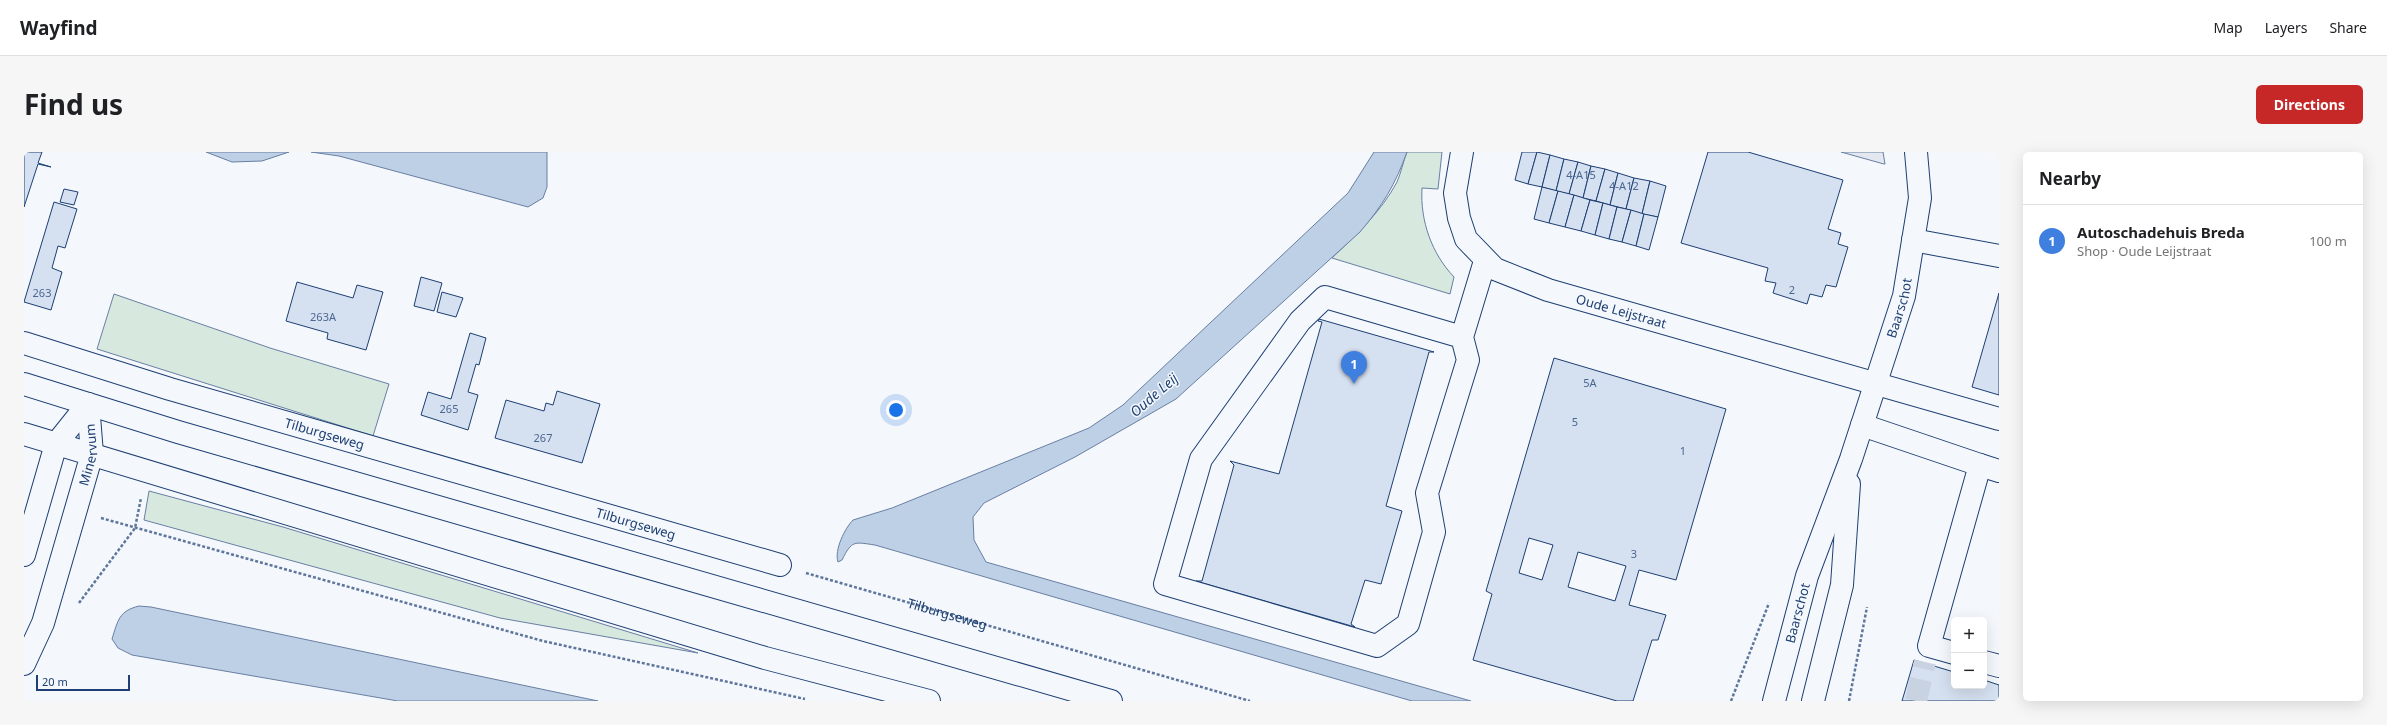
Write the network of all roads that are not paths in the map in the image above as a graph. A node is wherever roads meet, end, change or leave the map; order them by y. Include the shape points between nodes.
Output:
1 (1462, 152) edge
2 (1916, 152) edge
3 (1913, 240) junction
4 (1999, 256) edge
5 (1485, 261) junction
6 (1462, 337) junction
7 (24, 343) edge
8 (24, 384) edge
9 (1875, 384) junction
10 (88, 404) junction
11 (1999, 419) edge
12 (1862, 425) junction
13 (24, 434) edge
14 (56, 444) junction
15 (92, 454) junction
16 (1851, 459) junction
17 (1989, 468) edge
18 (24, 555) edge
19 (780, 565) road end
20 (1951, 653) edge
21 (1987, 663) edge
22 (24, 664) edge
23 (1999, 666) edge
24 (929, 701) edge
25 (1111, 701) edge
26 (1774, 701) edge
27 (1813, 701) edge

1 - 5 street, Oude Leijstraat via 1456,193 1459,218 1466,239
2 - 3 street, Baarschot via 1920,198
3 - 4 street
3 - 9 street, Baarschot via 1904,296
5 - 6 street
5 - 9 street, Oude Leijstraat via 1495,269 1548,290
6 - 6 street via 1468,360 1427,493 1434,532 1408,624 1377,646 1165,584 1201,458 1300,321 1325,297
7 - 19 street, Tilburgseweg via 170,389
8 - 10 street
9 - 11 street, Oude Leijstraat
9 - 12 street, Baarschot
10 - 14 street, Minervum
10 - 15 street, Minervum
10 - 25 street
12 - 16 street, Baarschot
12 - 17 street
13 - 14 street
14 - 15 street
14 - 18 street, Minervum
15 - 22 street, Minervum via 43,623
15 - 24 street via 765,658
16 - 26 street, Baarschot via 1807,576
16 - 27 street, Baarschot via 1842,585
17 - 20 street via 1927,654
21 - 23 street

